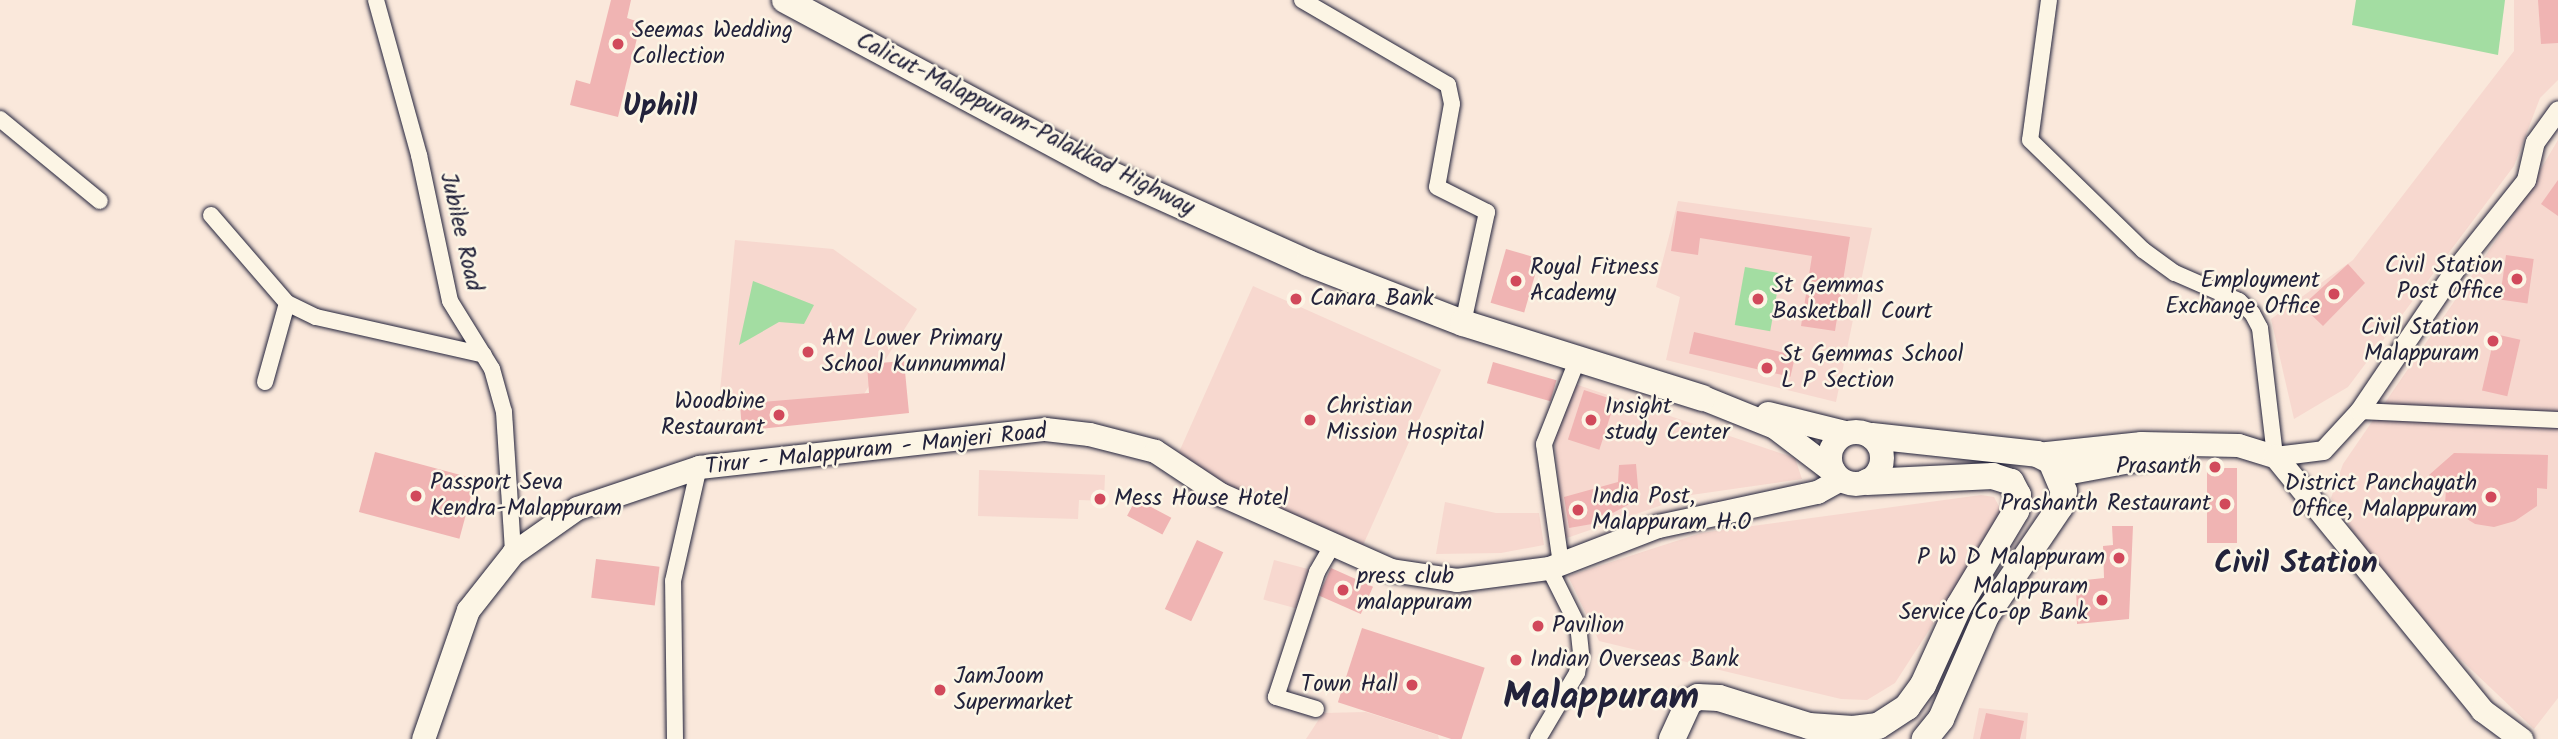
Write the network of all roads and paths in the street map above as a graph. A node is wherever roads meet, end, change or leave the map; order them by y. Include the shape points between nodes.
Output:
1 (376, 0) edge
2 (785, 0) edge
3 (1302, 0) edge
4 (2049, 0) edge
5 (2558, 110) edge
6 (0, 119) edge
7 (100, 201) dead end
8 (211, 215) dead end
9 (287, 303) junction
10 (1463, 323) junction
11 (484, 355) junction
12 (1578, 358) junction
13 (265, 382) dead end
14 (1703, 398) junction
15 (2359, 411) junction
16 (2558, 420) edge
17 (1845, 433) junction
18 (1871, 436) junction
19 (2202, 445) junction
20 (2037, 454) junction
21 (2274, 456) junction
22 (699, 467) junction
23 (2060, 474) junction
24 (1837, 476) junction
25 (1867, 482) junction
26 (1333, 544) junction
27 (513, 553) junction
28 (1555, 566) junction
29 (1316, 709) dead end
30 (1675, 732) edge
31 (423, 739) edge
32 (676, 739) edge
33 (1538, 739) edge
34 (1801, 739) edge
35 (1925, 739) edge
36 (2521, 739) edge

1 - 11 street, Jubilee Road via 419,155 450,301
2 - 10 highway, Calicut-Malappuram-Palakkad Highway via 1108,173 1308,263
3 - 10 street via 1448,85 1452,104 1437,187 1487,212
4 - 21 street via 2030,139 2143,250 2175,273 2239,301 2252,313 2260,328
5 - 15 street via 2535,142 2526,180 2456,268
6 - 7 street
8 - 9 street
9 - 11 street via 316,317
9 - 13 street
10 - 12 highway, Calicut-Malappuram-Palakkad Highway
11 - 27 street, Jubilee Road via 504,412
12 - 14 highway, Calicut-Malappuram-Palakkad Highway
12 - 28 street via 1544,444
14 - 17 main road, Calicut-Malappuram-Palakkad Highway
14 - 24 main road, Calicut-Malappuram-Palakkad Highway via 1775,427
15 - 16 street
15 - 21 street via 2323,450
17 - 18 main road
17 - 24 main road via 1830,450
18 - 20 highway
18 - 25 main road via 1882,460
19 - 20 main road via 2141,443
19 - 21 main road via 2238,445
19 - 23 main road
20 - 23 highway
21 - 36 main road via 2473,700
22 - 26 main road, Tirur - Malappuram - Manjeri Road via 1045,429 1089,434 1154,452 1220,494
22 - 27 main road, Tirur - Malappuram - Manjeri Road via 577,508
22 - 32 street via 673,581
23 - 35 highway via 2064,491 2060,507 1986,616 1941,719
24 - 25 main road
24 - 28 main road, Tirur - Malappuram - Manjeri Road via 1817,492 1658,526
25 - 30 highway via 1993,476 2011,482 2018,495 2016,511 1907,707 1878,726 1853,729 1809,726 1719,698 1698,697 1689,702
26 - 28 main road, Tirur - Malappuram - Manjeri Road via 1415,578 1493,579
26 - 29 street via 1317,572 1276,697
27 - 31 main road, Tirur - Malappuram - Manjeri Road via 468,610
28 - 33 street via 1578,626 1581,653 1577,673
30 - 34 highway via 1701,709 1728,713

